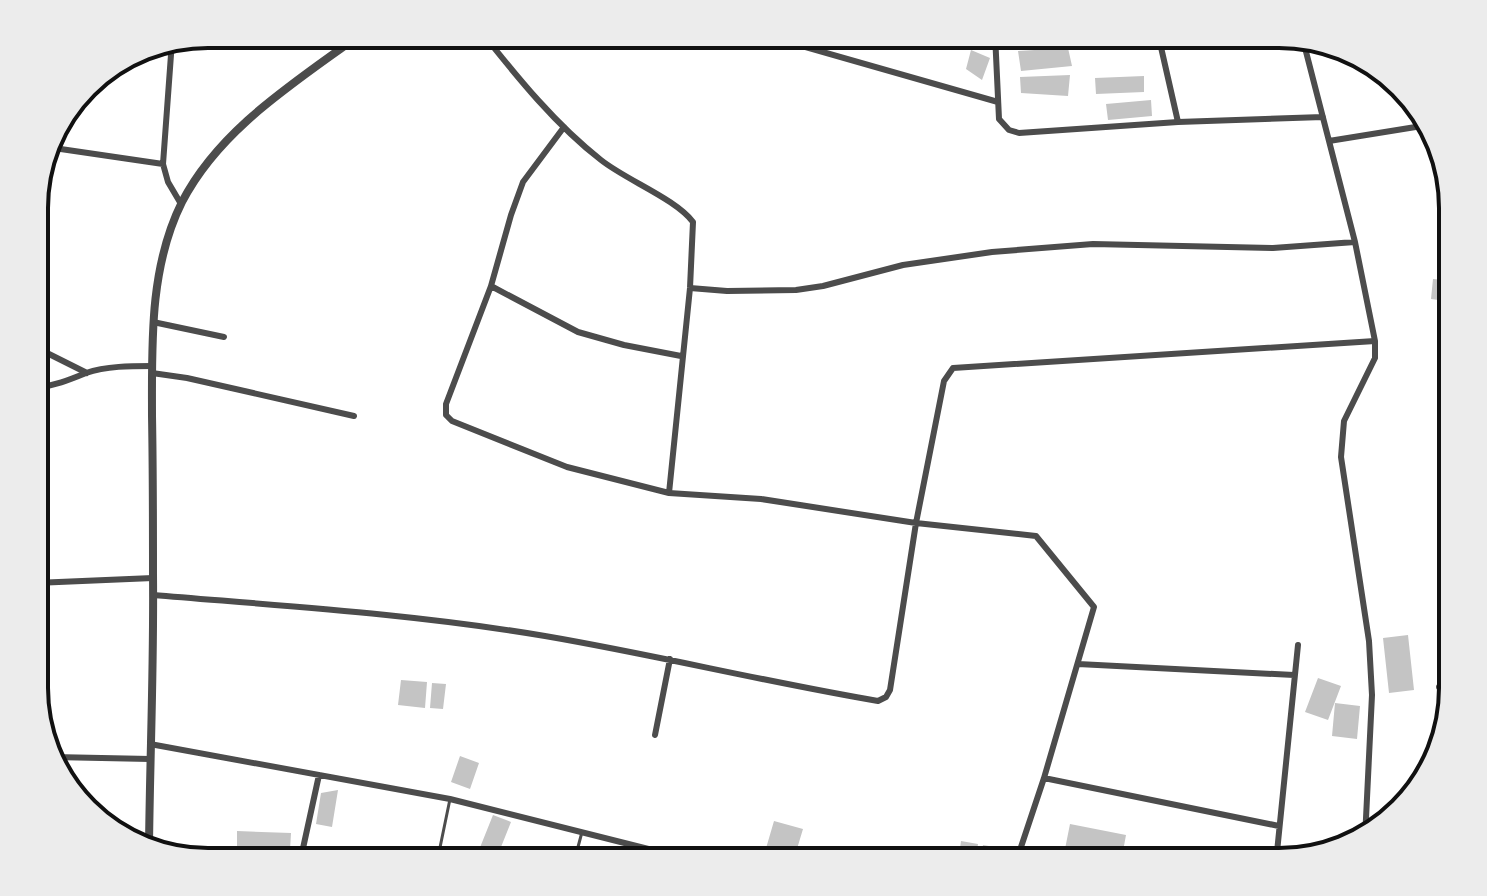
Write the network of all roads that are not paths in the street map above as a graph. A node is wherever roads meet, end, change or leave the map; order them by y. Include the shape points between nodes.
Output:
1 (342, 48) edge
2 (495, 48) edge
3 (809, 48) edge
4 (996, 48) edge
5 (1161, 48) edge
6 (1306, 50) edge
7 (171, 52) edge
8 (998, 102) junction
9 (1323, 117) junction
10 (1178, 122) junction
11 (564, 127) junction
12 (1416, 127) edge
13 (1329, 141) junction
14 (60, 149) edge
15 (163, 164) junction
16 (181, 204) junction
17 (1355, 242) junction
18 (491, 286) junction
19 (690, 288) junction
20 (153, 322) junction
21 (224, 337) dead end
22 (1375, 341) junction
23 (48, 354) edge
24 (681, 356) junction
25 (152, 370) junction
26 (87, 373) junction
27 (48, 385) edge
28 (354, 416) dead end
29 (669, 493) junction
30 (916, 523) junction
31 (153, 578) junction
32 (48, 582) edge
33 (153, 595) junction
34 (1298, 645) dead end
35 (670, 659) junction
36 (1078, 664) junction
37 (1294, 675) junction
38 (655, 735) dead end
39 (150, 744) junction
40 (64, 757) edge
41 (150, 759) junction
42 (319, 775) junction
43 (1044, 778) junction
44 (450, 799) junction
45 (1366, 822) edge
46 (1279, 826) junction
47 (582, 832) junction
48 (149, 837) edge
49 (303, 848) edge
50 (440, 848) edge
51 (578, 848) edge
52 (645, 848) edge
53 (1021, 848) edge
54 (1277, 848) edge

1 - 16 street via 244,122
2 - 11 street
3 - 8 street
4 - 8 street
5 - 10 street
6 - 9 street
7 - 15 street
8 - 10 street via 1002,125 1019,133
9 - 10 street
9 - 13 street
11 - 18 street via 523,182
11 - 19 street via 614,170 686,213 694,234
12 - 13 street
13 - 17 street
14 - 15 street
15 - 16 street
16 - 20 street via 163,256
17 - 19 street via 1273,248 1093,244 903,265 796,290
17 - 22 street
18 - 24 street via 578,332
18 - 29 street via 446,415 555,462
19 - 24 street
20 - 21 street
20 - 25 street
22 - 30 street via 953,368 944,381
22 - 45 street via 1375,358 1344,421 1341,457 1369,641
23 - 26 street
24 - 29 street
25 - 26 street
25 - 28 street
25 - 31 street
26 - 27 street
29 - 30 street via 761,499
30 - 35 street via 886,697 878,701 791,686
30 - 36 street via 1041,540 1094,607
31 - 32 street
31 - 33 street
33 - 35 street via 391,614
33 - 39 street
34 - 37 street
35 - 38 street
36 - 37 street
36 - 43 street
37 - 46 street
39 - 41 street
39 - 42 street
40 - 41 street
41 - 48 street
42 - 44 street
42 - 49 street
43 - 46 street
43 - 53 street
44 - 47 street
44 - 50 lane
46 - 54 street
47 - 51 lane
47 - 52 street

